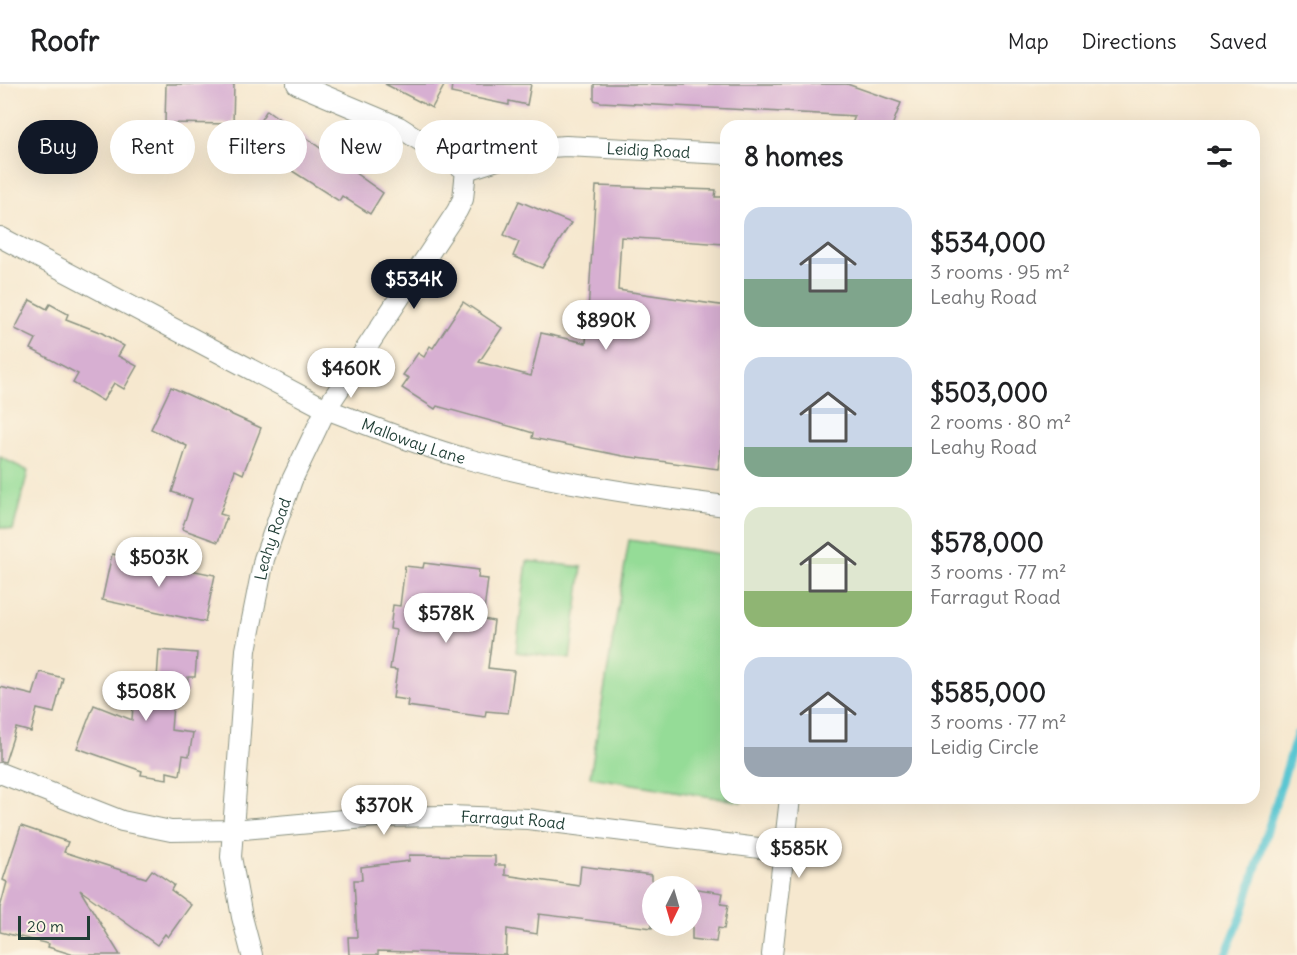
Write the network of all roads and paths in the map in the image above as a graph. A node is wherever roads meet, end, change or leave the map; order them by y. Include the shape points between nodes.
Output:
1 (297, 84) edge
2 (415, 137) edge
3 (559, 146) edge
4 (720, 154) edge
5 (466, 174) edge
6 (0, 237) edge
7 (326, 409) junction
8 (720, 505) edge
9 (0, 773) edge
10 (789, 804) edge
11 (233, 830) junction
12 (783, 851) junction
13 (252, 955) edge
14 (772, 955) edge

1 - 2 street
3 - 4 street, Leidig Road
5 - 7 street, Leahy Road via 463,199 457,211
6 - 7 street, Malloway Lane
7 - 8 street, Malloway Lane via 461,458 520,473
7 - 11 street, Leahy Road via 276,520 254,605 246,650
9 - 11 street, Farragut Road via 122,821 171,831
10 - 12 street
11 - 12 street, Farragut Road via 377,817 450,816 528,819
11 - 13 street, Leahy Road via 234,877
12 - 14 street

